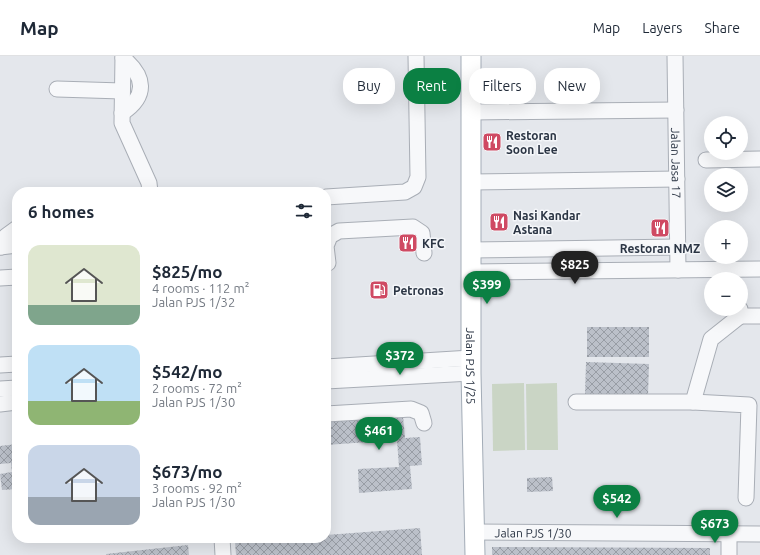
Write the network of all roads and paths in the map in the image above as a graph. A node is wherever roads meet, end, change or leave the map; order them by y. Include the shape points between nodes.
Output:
1 (416, 56) edge
2 (471, 56) edge
3 (675, 56) edge
4 (123, 57) edge
5 (57, 89) dead end
6 (122, 91) junction
7 (676, 110) junction
8 (122, 112) junction
9 (471, 112) junction
10 (748, 159) edge
11 (760, 159) edge
12 (677, 179) junction
13 (471, 182) junction
14 (149, 187) edge
15 (331, 196) edge
16 (12, 232) edge
17 (331, 235) edge
18 (12, 246) edge
19 (0, 247) edge
20 (678, 247) junction
21 (471, 250) junction
22 (424, 253) dead end
23 (678, 270) junction
24 (760, 270) edge
25 (472, 272) junction
26 (709, 272) edge
27 (748, 272) edge
28 (12, 277) edge
29 (0, 278) edge
30 (748, 314) edge
31 (736, 316) edge
32 (760, 316) edge
33 (12, 364) edge
34 (0, 365) edge
35 (471, 366) junction
36 (331, 367) edge
37 (331, 380) edge
38 (12, 388) edge
39 (0, 389) edge
40 (576, 402) dead end
41 (693, 402) junction
42 (12, 403) edge
43 (0, 404) edge
44 (754, 405) edge
45 (331, 414) edge
46 (424, 423) dead end
47 (746, 498) dead end
48 (474, 532) junction
49 (729, 534) junction
50 (760, 534) edge
51 (222, 543) edge
52 (223, 555) edge
53 (475, 555) edge
54 (729, 555) edge

1 - 15 street via 418,177 414,187 405,192
2 - 9 main road, Jalan PJS 1/25
3 - 7 street, Jalan Jasa 17
4 - 6 street
4 - 8 street via 131,65 141,88 132,106
5 - 6 street
6 - 8 street
7 - 9 street
7 - 12 street, Jalan Jasa 17
8 - 14 street via 122,123
9 - 13 main road, Jalan PJS 1/25
10 - 11 street
12 - 13 street
12 - 20 street, Jalan Jasa 17
13 - 21 main road, Jalan PJS 1/25
16 - 19 street via 6,236
17 - 22 street via 339,231 413,226 422,234
18 - 19 street
20 - 21 street
20 - 23 street, Jalan Jasa 17
21 - 25 main road, Jalan PJS 1/25
23 - 25 street
23 - 26 street
24 - 27 street
25 - 35 main road, Jalan PJS 1/25
28 - 29 street
30 - 32 street
31 - 41 street via 711,339
33 - 34 street
35 - 36 street
35 - 37 street
35 - 48 main road, Jalan PJS 1/25
38 - 39 street
40 - 41 street
41 - 44 street
42 - 43 street
44 - 47 street
45 - 46 street via 411,408 421,413
48 - 49 street, Jalan PJS 1/30
48 - 53 main road, Jalan PJS 1/25
49 - 50 street, Jalan PJS 1/30
49 - 54 street
51 - 52 street

